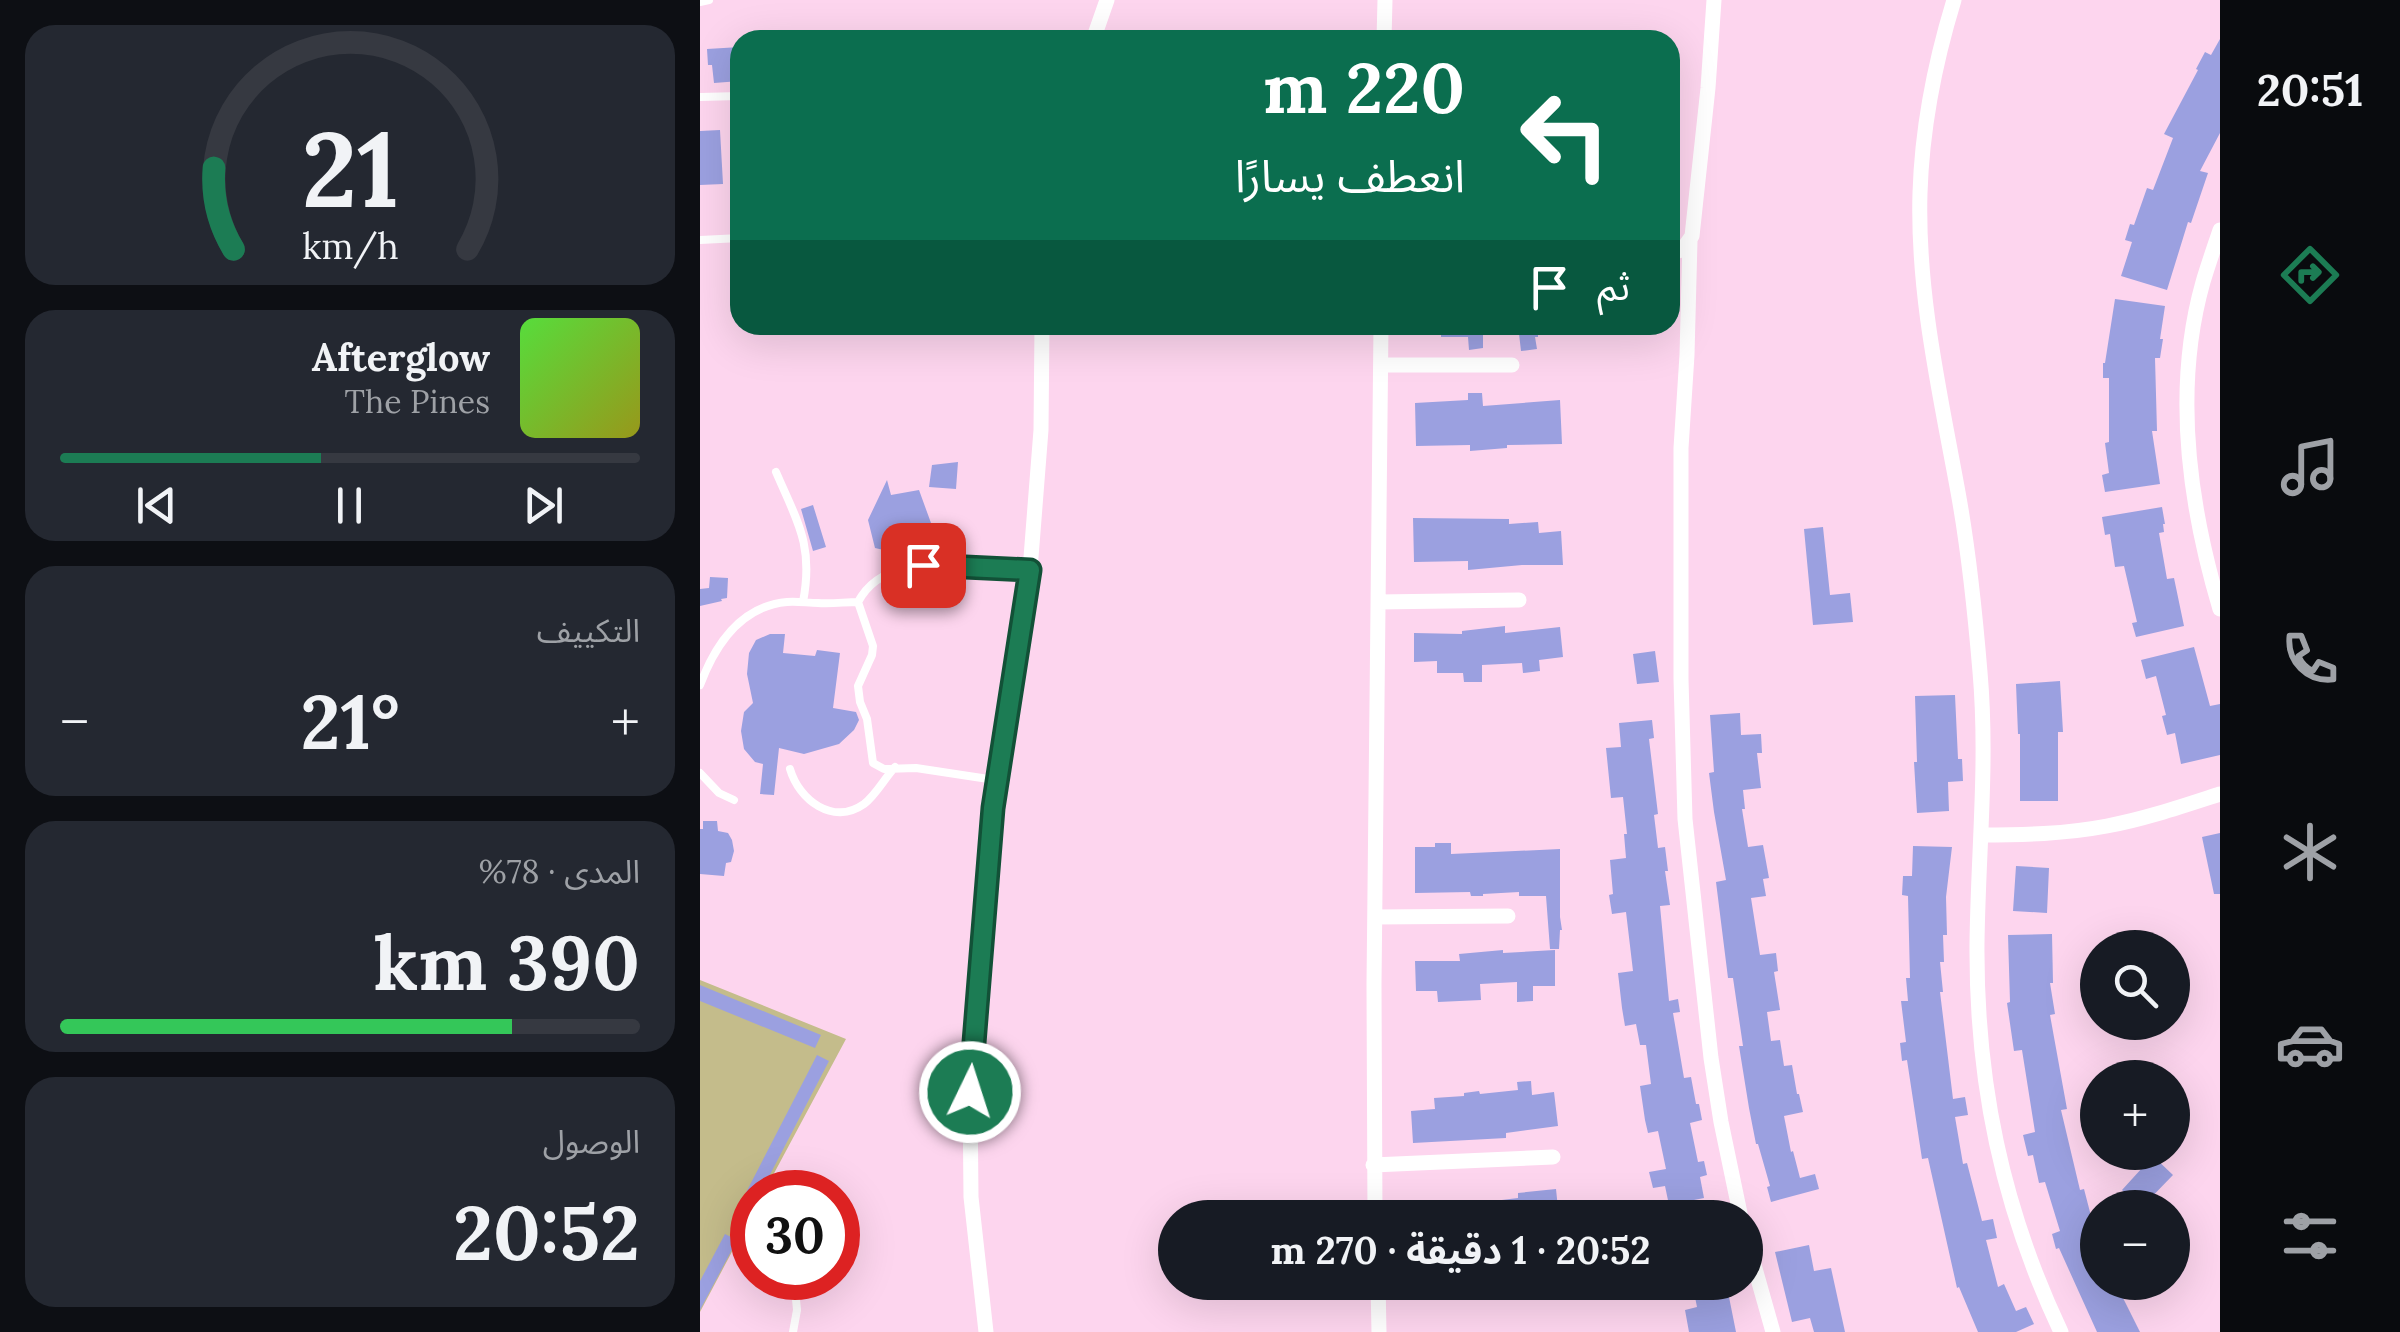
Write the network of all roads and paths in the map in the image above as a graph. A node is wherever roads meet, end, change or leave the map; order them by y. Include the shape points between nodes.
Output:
1 (709, 0) edge
2 (1107, 0) edge
3 (1385, 0) edge
4 (1714, 0) edge
5 (1954, 0) edge
6 (700, 2) edge
7 (1096, 30) edge
8 (1384, 30) edge
9 (730, 96) edge
10 (700, 97) edge
11 (2220, 230) edge
12 (730, 238) edge
13 (700, 240) edge
14 (1690, 241) junction
15 (1680, 250) edge
16 (1042, 335) edge
17 (1381, 335) edge
18 (1381, 365) junction
19 (1512, 365) dead end
20 (776, 472) dead end
21 (1030, 570) junction
22 (1519, 600) dead end
23 (803, 602) junction
24 (858, 602) junction
25 (1378, 602) junction
26 (2220, 609) edge
27 (700, 685) edge
28 (895, 768) junction
29 (790, 769) dead end
30 (700, 772) edge
31 (996, 780) junction
32 (2220, 794) edge
33 (734, 800) dead end
34 (1982, 834) junction
35 (1508, 916) dead end
36 (1375, 917) junction
37 (1553, 1157) dead end
38 (1373, 1165) junction
39 (1374, 1200) edge
40 (1738, 1200) edge
41 (1763, 1294) edge
42 (798, 1300) edge
43 (1378, 1300) edge
44 (793, 1332) edge
45 (986, 1332) edge
46 (1379, 1332) edge
47 (1774, 1332) edge
48 (2061, 1332) edge

1 - 6 lane
2 - 7 street
3 - 8 street
4 - 14 street
5 - 34 street via 1929,104 1920,194 1922,266 1975,609 1984,717
9 - 10 lane
11 - 26 street via 2194,323 2188,443 2196,512
12 - 13 lane
14 - 15 street
14 - 40 street via 1681,466 1685,818 1711,1058
16 - 21 street
17 - 18 street
18 - 19 street
18 - 25 street
20 - 23 lane via 806,544
21 - 24 lane via 910,566 885,575
21 - 31 street
22 - 25 street
23 - 24 lane
23 - 27 lane via 767,606 736,625
24 - 28 lane via 873,646 858,686 872,757 878,768
25 - 36 street
28 - 29 lane via 864,804 845,812 806,798
28 - 31 lane
30 - 33 lane
31 - 45 street via 969,1130
32 - 34 street via 2104,827
34 - 48 street via 1978,991 1988,1106 2025,1250
35 - 36 street
36 - 38 street
37 - 38 street
38 - 39 street
41 - 47 street
42 - 44 lane
43 - 46 street

